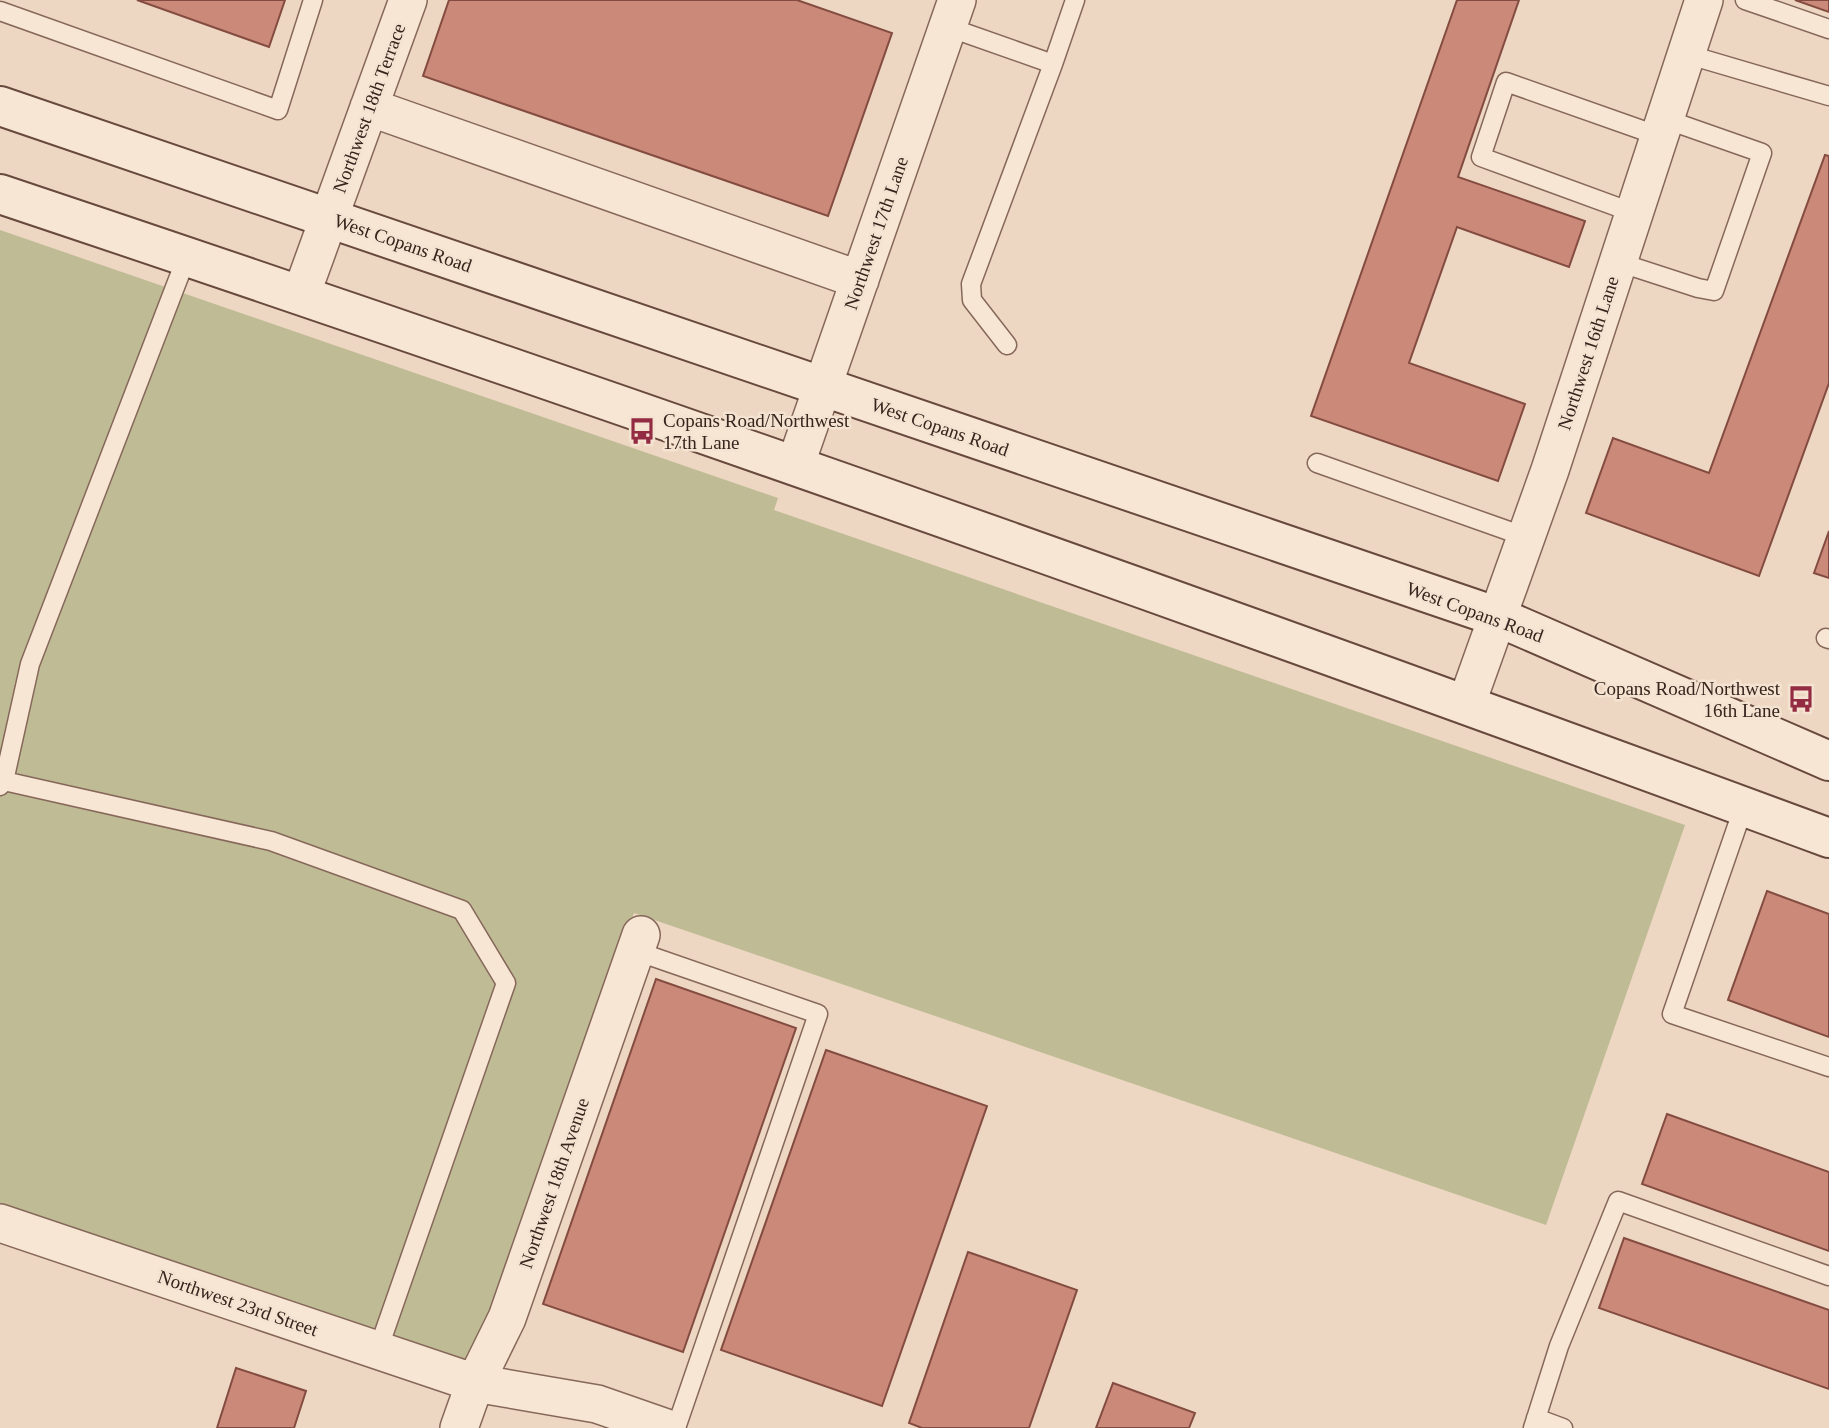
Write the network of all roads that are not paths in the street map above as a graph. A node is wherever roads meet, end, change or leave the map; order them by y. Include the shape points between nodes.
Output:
1 (313, 0) edge
2 (408, 0) edge
3 (1075, 0) edge
4 (1704, 0) edge
5 (1745, 0) edge
6 (949, 8) edge
7 (0, 11) edge
8 (1829, 29) edge
9 (1686, 54) junction
10 (1052, 64) junction
11 (1829, 96) edge
12 (0, 106) edge
13 (369, 107) junction
14 (1662, 128) junction
15 (0, 194) edge
16 (1634, 213) junction
17 (329, 218) junction
18 (187, 256) junction
19 (1618, 262) junction
20 (860, 280) junction
21 (301, 295) junction
22 (1007, 345) dead end
23 (822, 387) junction
24 (1317, 463) dead end
25 (795, 466) junction
26 (1526, 537) junction
27 (1498, 617) junction
28 (1466, 705) junction
29 (1829, 761) edge
30 (2, 783) edge
31 (1744, 806) junction
32 (1829, 838) edge
33 (639, 943) joint
34 (1829, 1067) edge
35 (0, 1223) edge
36 (1829, 1276) edge
37 (378, 1350) junction
38 (475, 1383) junction
39 (1535, 1423) edge
40 (459, 1428) edge
41 (666, 1428) edge
42 (676, 1428) edge
43 (1563, 1428) edge

1 - 7 lane via 278,110
2 - 13 street, Northwest 18th Terrace
3 - 10 lane
4 - 9 street, Northwest 16th Lane
5 - 8 lane
6 - 10 lane
6 - 20 street, Northwest 17th Lane
9 - 11 lane
9 - 14 street, Northwest 16th Lane
10 - 22 lane via 971,284 972,300
12 - 17 main road, West Copans Road
13 - 17 street, Northwest 18th Terrace
13 - 20 street
14 - 16 street, Northwest 16th Lane
14 - 16 lane via 1506,82 1481,157
14 - 19 lane via 1762,153 1714,290
15 - 18 main road
16 - 19 street, Northwest 16th Lane
17 - 21 street, Northwest 18th Terrace
17 - 23 main road, West Copans Road
18 - 21 main road
18 - 30 lane via 30,664
19 - 26 street, Northwest 16th Lane
20 - 23 street, Northwest 17th Lane
21 - 25 main road
23 - 25 street, Northwest 17th Lane
23 - 27 main road, West Copans Road
24 - 26 lane
25 - 28 main road
26 - 27 street, Northwest 16th Lane
27 - 28 street, Northwest 16th Lane
27 - 29 main road, West Copans Road
28 - 31 main road
30 - 37 lane via 271,841 462,910 506,983
31 - 32 main road
31 - 34 lane via 1672,1014
33 - 38 street, Northwest 18th Avenue via 507,1318
33 - 42 lane via 818,1014
35 - 37 street, Northwest 23rd Street
36 - 39 lane via 1618,1201 1559,1346
37 - 38 street, Northwest 23rd Street
38 - 40 street, Northwest 18th Avenue
38 - 41 street, Northwest 23rd Street via 597,1404
39 - 43 lane

